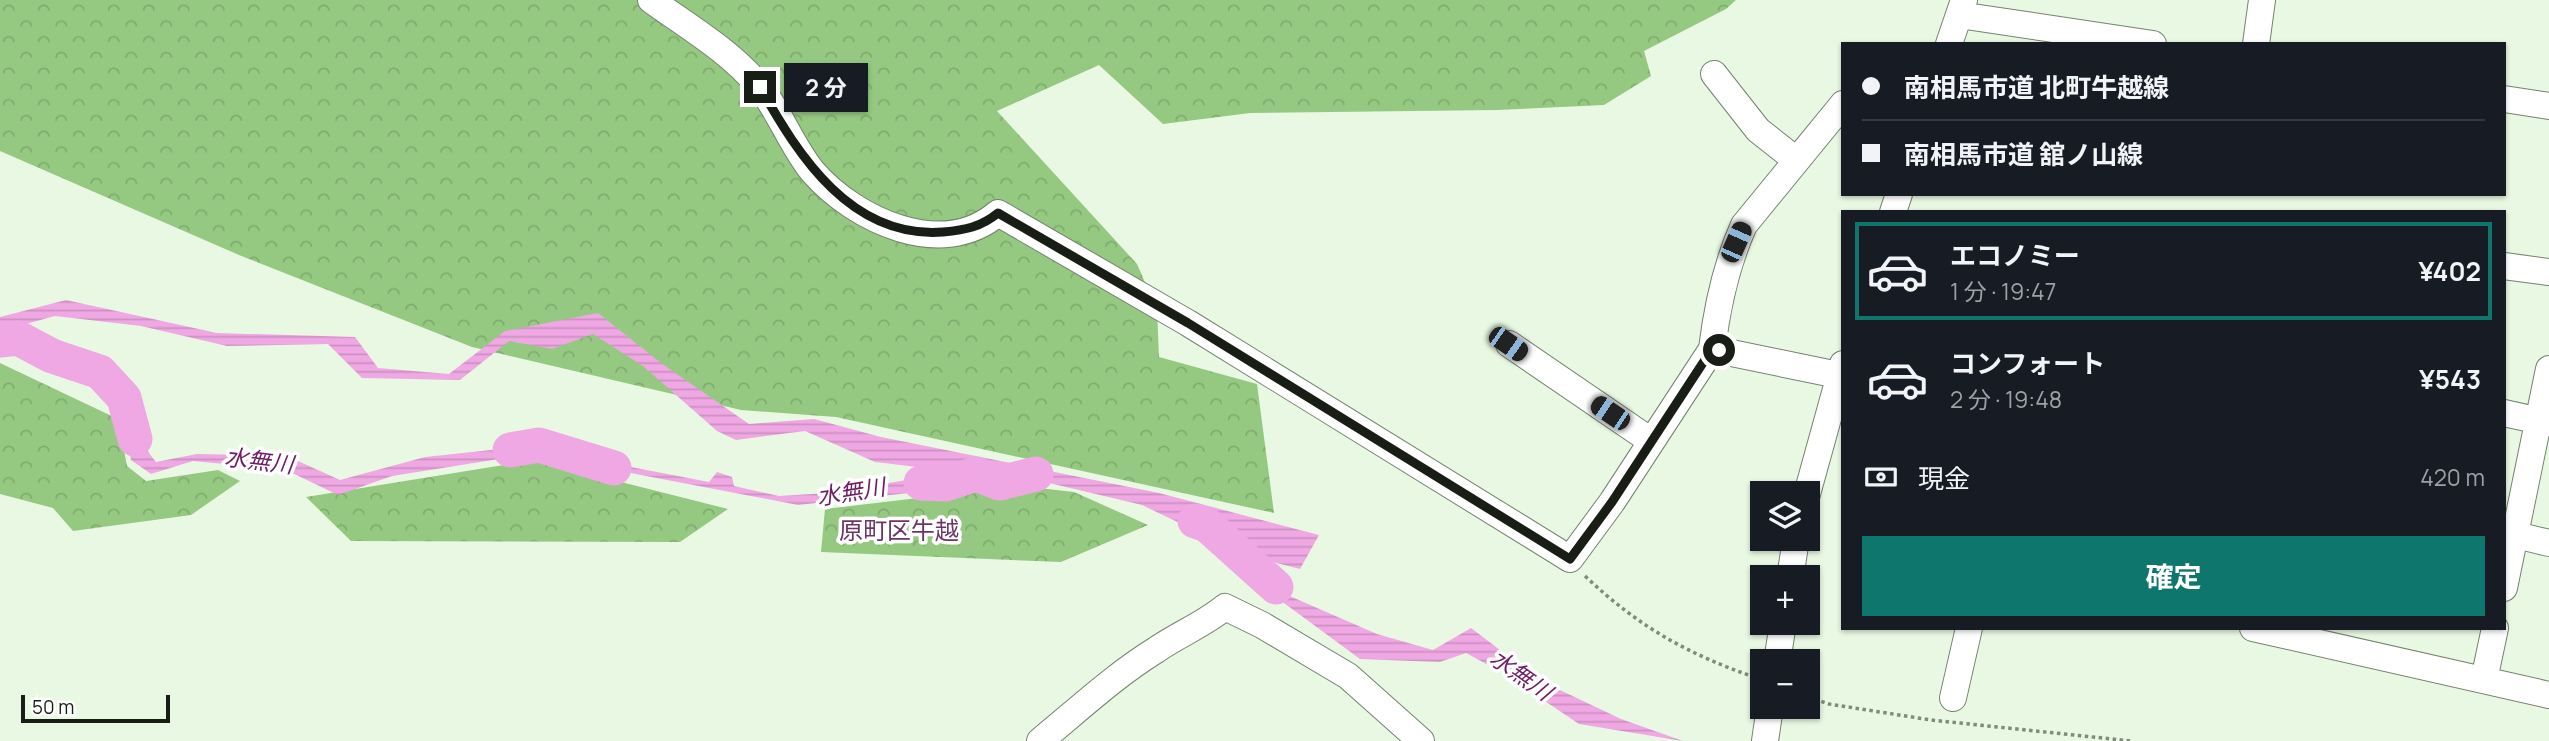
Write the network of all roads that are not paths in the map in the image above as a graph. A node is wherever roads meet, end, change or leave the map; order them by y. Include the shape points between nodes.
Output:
1 (651, 0) edge
2 (2262, 0) edge
3 (1961, 8) edge
4 (1950, 42) edge
5 (2141, 42) edge
6 (2256, 42) edge
7 (1714, 74) dead end
8 (2506, 99) edge
9 (1841, 106) edge
10 (2549, 106) edge
11 (1796, 160) junction
12 (2506, 266) edge
13 (2549, 272) edge
14 (1508, 344) dead end
15 (1712, 349) junction
16 (2549, 369) edge
17 (1841, 372) edge
18 (2506, 413) edge
19 (2544, 422) edge
20 (1651, 441) junction
21 (1811, 481) edge
22 (2510, 534) edge
23 (2549, 543) edge
24 (2506, 570) edge
25 (1969, 630) edge
26 (2262, 630) edge
27 (2495, 630) edge
28 (2484, 681) junction
29 (2549, 695) edge
30 (1953, 698) dead end
31 (1768, 719) edge
32 (1040, 741) edge
33 (1421, 741) edge
34 (1765, 741) edge

1 - 20 street via 722,52 760,87 813,172 871,218 930,233 984,224 998,213 1188,323 1570,559
2 - 6 street
3 - 4 street
3 - 5 street
7 - 11 street via 1758,130
8 - 10 street
9 - 11 street
11 - 15 street via 1744,225 1736,242
12 - 13 street
14 - 20 street
15 - 17 street
15 - 20 street
16 - 19 street
17 - 21 street
18 - 19 street
19 - 22 street
22 - 23 street
22 - 24 street
25 - 30 street
26 - 28 street
27 - 28 street
28 - 29 street
31 - 34 street
32 - 33 street via 1119,675 1202,626 1225,607 1348,676

